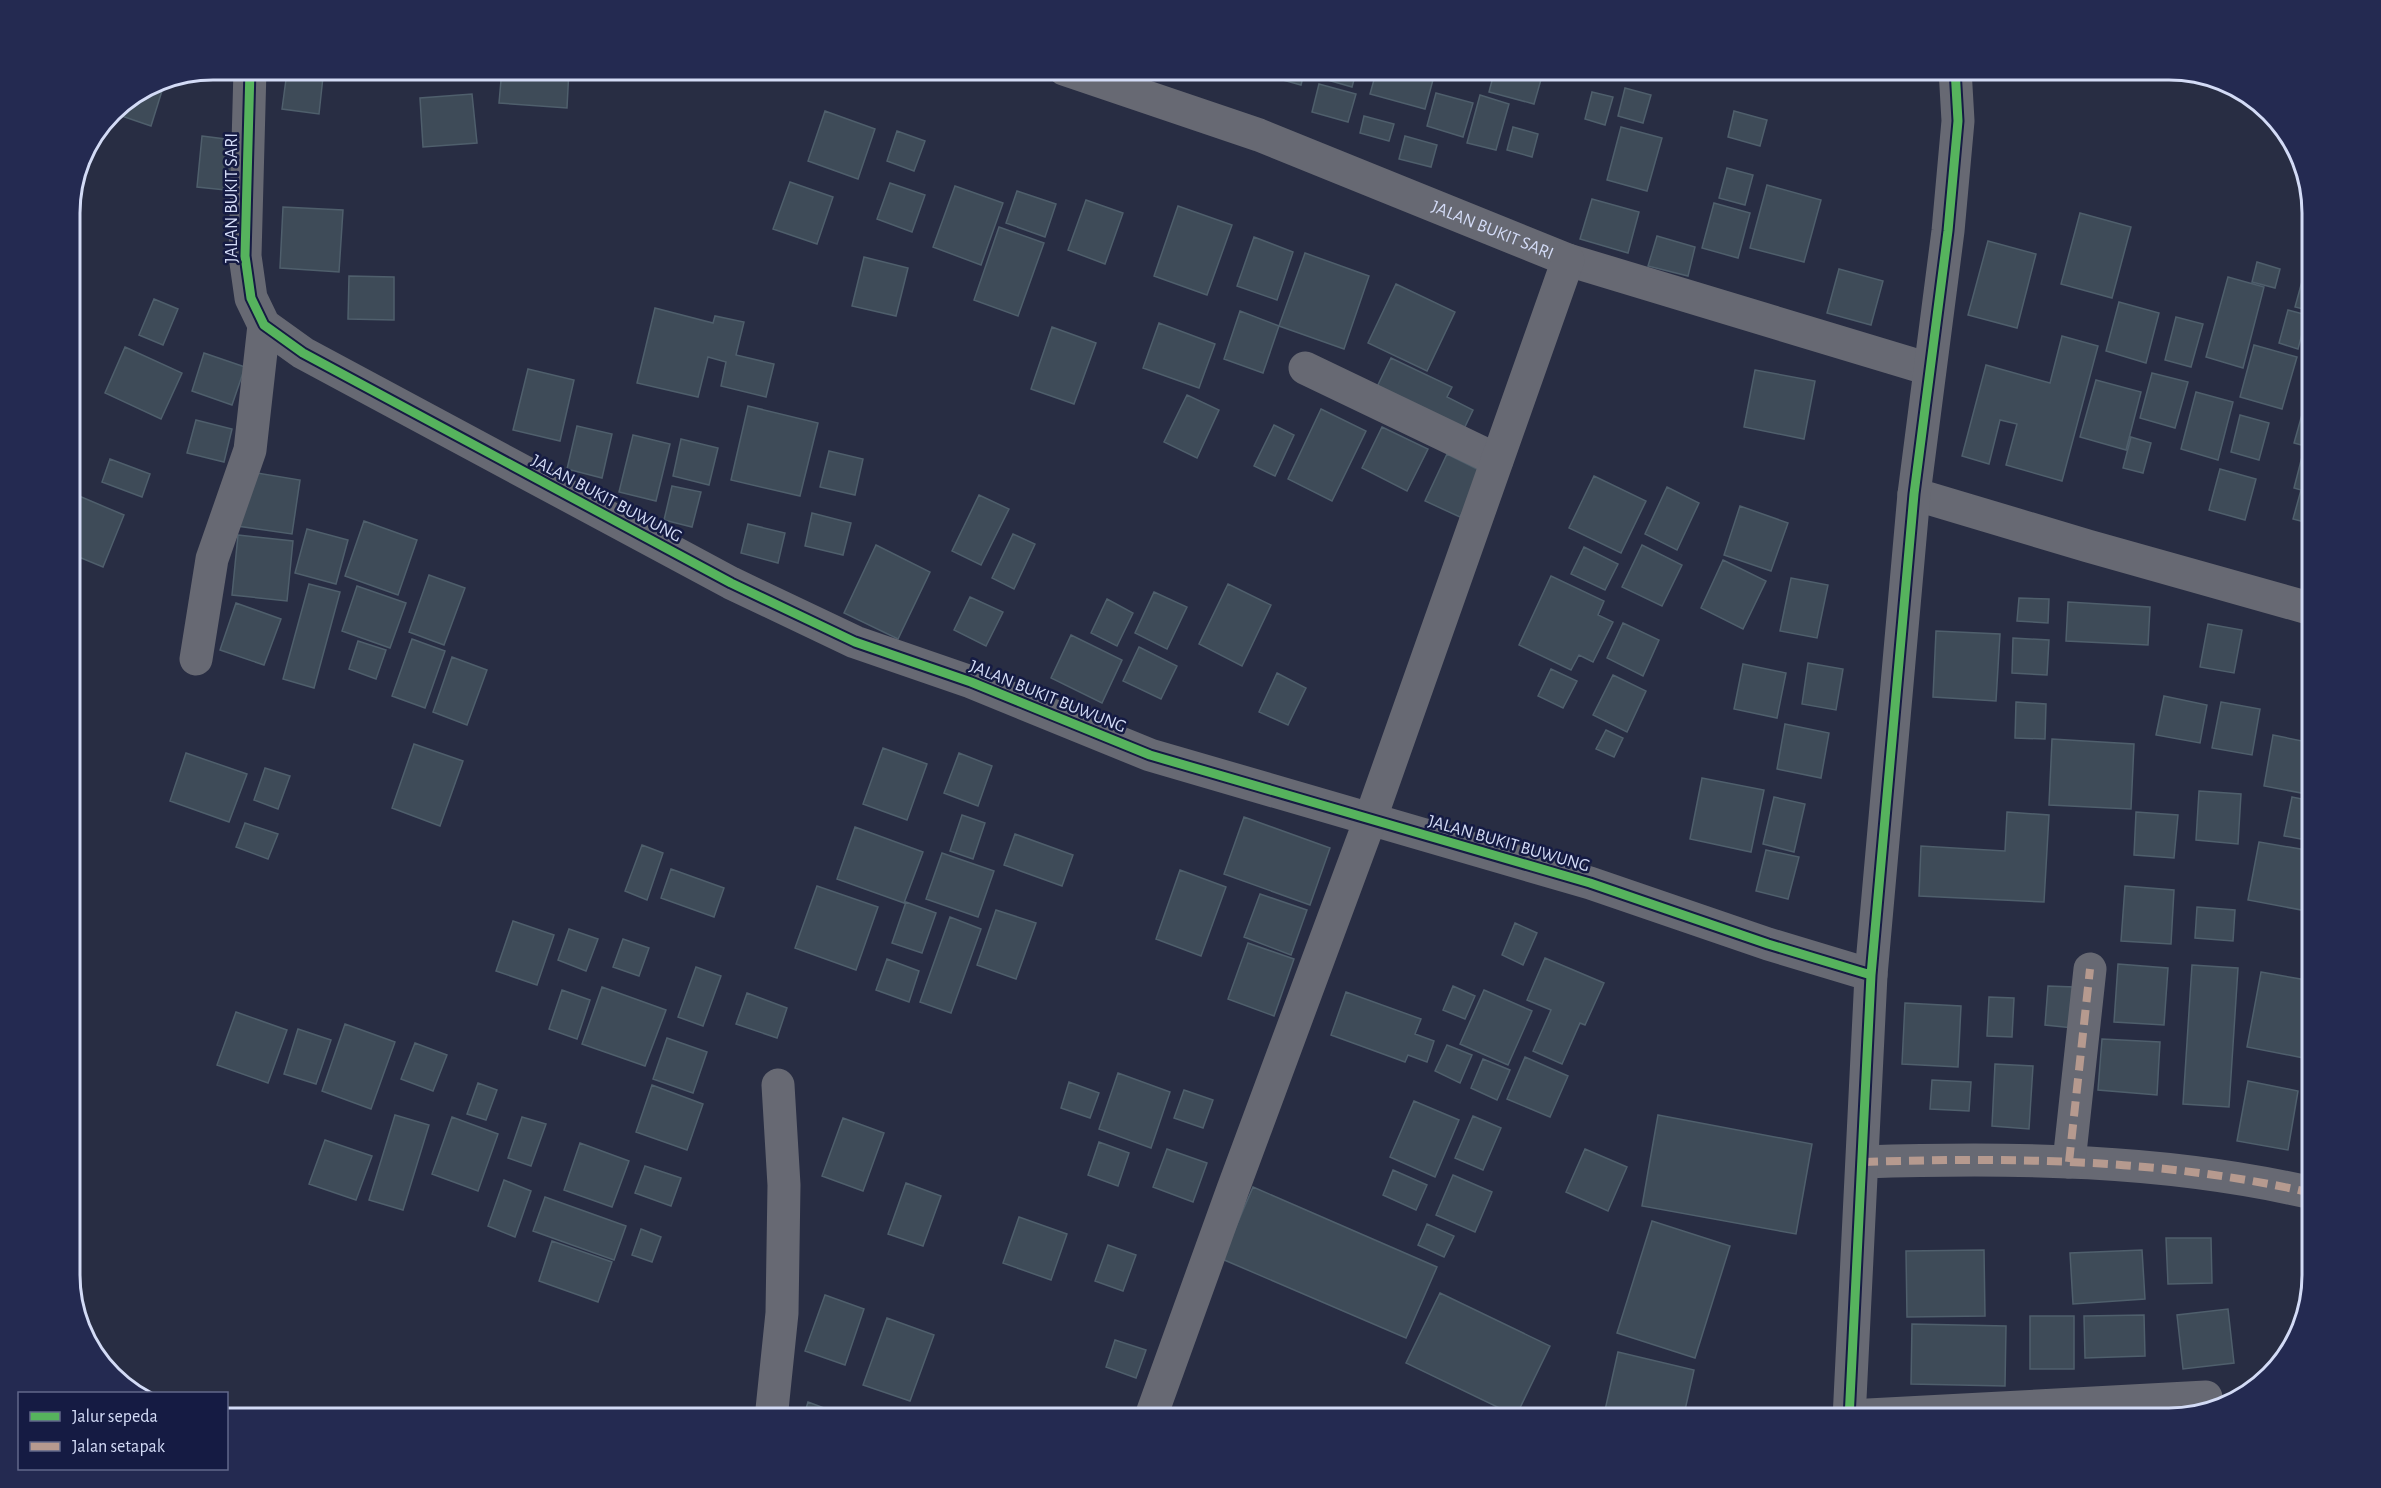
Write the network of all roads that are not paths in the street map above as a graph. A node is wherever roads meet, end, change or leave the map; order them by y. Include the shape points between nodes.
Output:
1 (250, 80) edge
2 (1096, 80) edge
3 (1956, 80) edge
4 (1568, 260) junction
5 (264, 325) junction
6 (1305, 368) dead end
7 (1929, 369) junction
8 (1497, 460) junction
9 (1914, 494) junction
10 (2301, 606) edge
11 (196, 659) dead end
12 (1370, 820) junction
13 (2090, 969) dead end
14 (1871, 975) junction
15 (778, 1085) dead end
16 (1863, 1162) junction
17 (2069, 1162) junction
18 (2302, 1191) edge
19 (2206, 1397) dead end
20 (772, 1408) edge
21 (1154, 1408) edge
22 (1849, 1408) edge
23 (2010, 1408) edge

1 - 5 street, JALAN BUKIT SARI via 245,256 250,298
2 - 4 street, JALAN BUKIT SARI via 1259,135
3 - 7 street via 1958,121 1948,231
4 - 7 street, JALAN BUKIT SARI
4 - 8 street
5 - 11 street via 250,450 212,559
5 - 12 street, JALAN BUKIT BUWUNG via 303,353 532,477 731,583 855,642 971,682 1150,756
6 - 8 street
7 - 9 street
8 - 12 street
9 - 10 street
9 - 14 street
12 - 14 street, JALAN BUKIT BUWUNG via 1590,883
12 - 21 street
13 - 17 street
14 - 16 street
15 - 20 street via 784,1185 782,1313
16 - 17 street
16 - 22 street
17 - 18 street via 2205,1172
19 - 23 street

